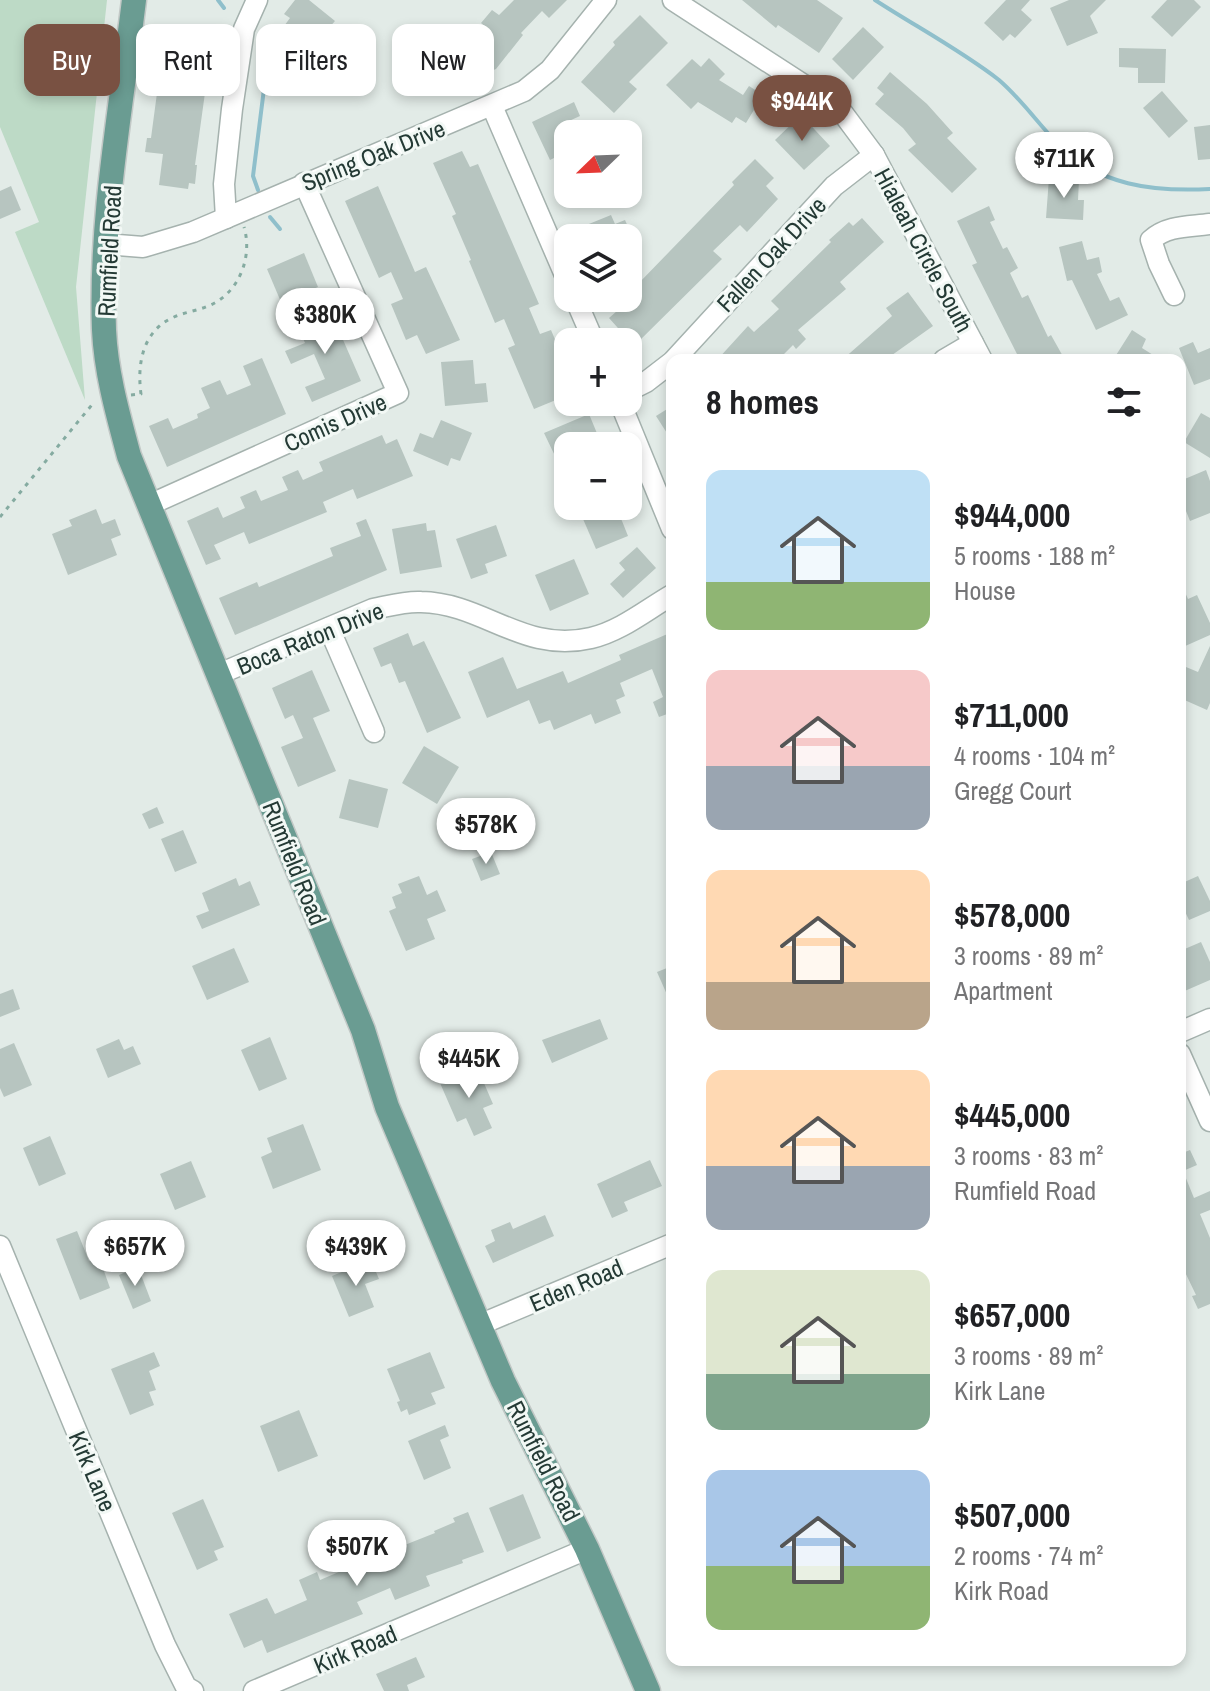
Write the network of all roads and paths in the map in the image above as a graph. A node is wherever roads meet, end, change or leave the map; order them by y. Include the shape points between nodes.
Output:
1 (134, 0) edge
2 (257, 0) edge
3 (606, 0) edge
4 (673, 0) edge
5 (492, 106) junction
6 (874, 155) junction
7 (304, 183) junction
8 (233, 215) junction
9 (1210, 224) edge
10 (105, 244) junction
11 (554, 250) edge
12 (1174, 295) dead end
13 (978, 352) edge
14 (679, 354) edge
15 (666, 366) edge
16 (642, 384) edge
17 (114, 397) junction
18 (626, 416) edge
19 (149, 505) junction
20 (666, 514) edge
21 (0, 517) edge
22 (666, 599) edge
23 (329, 628) junction
24 (219, 674) junction
25 (374, 732) dead end
26 (1210, 1019) edge
27 (1186, 1029) edge
28 (1186, 1067) edge
29 (1210, 1121) edge
30 (0, 1246) edge
31 (666, 1247) edge
32 (479, 1325) junction
33 (587, 1549) junction
34 (193, 1691) edge
35 (254, 1691) edge
36 (648, 1691) edge

1 - 10 main road, Rumfield Road
2 - 8 street via 244,29 232,109 224,184
3 - 5 street, Spring Oak Drive via 550,70 524,91
4 - 6 street, Hialeah Circle South via 839,108
5 - 7 street, Spring Oak Drive
5 - 11 street
6 - 13 street, Hialeah Circle South
6 - 14 street, Fallen Oak Drive via 834,186
7 - 8 street, Spring Oak Drive
7 - 19 street, Comis Drive via 398,393
8 - 10 street, Spring Oak Drive via 143,247
8 - 17 path via 246,235 246,260 239,278 219,300 162,324 139,361 141,394
9 - 12 street via 1174,228 1151,240
10 - 17 main road, Rumfield Road via 104,332
15 - 16 street, Fallen Oak Drive
17 - 19 main road, Rumfield Road
17 - 21 path via 93,401
18 - 20 street
19 - 24 main road, Rumfield Road
22 - 23 street, Boca Raton Drive via 622,627 567,641 517,634 473,613 422,602 373,609
23 - 24 street, Boca Raton Drive
23 - 25 street
24 - 32 main road, Rumfield Road via 363,1030 387,1107
26 - 27 street
28 - 29 street
30 - 34 street, Kirk Lane via 165,1645
31 - 32 street, Eden Road
32 - 33 main road, Rumfield Road
33 - 35 street, Kirk Road
33 - 36 main road, Rumfield Road

